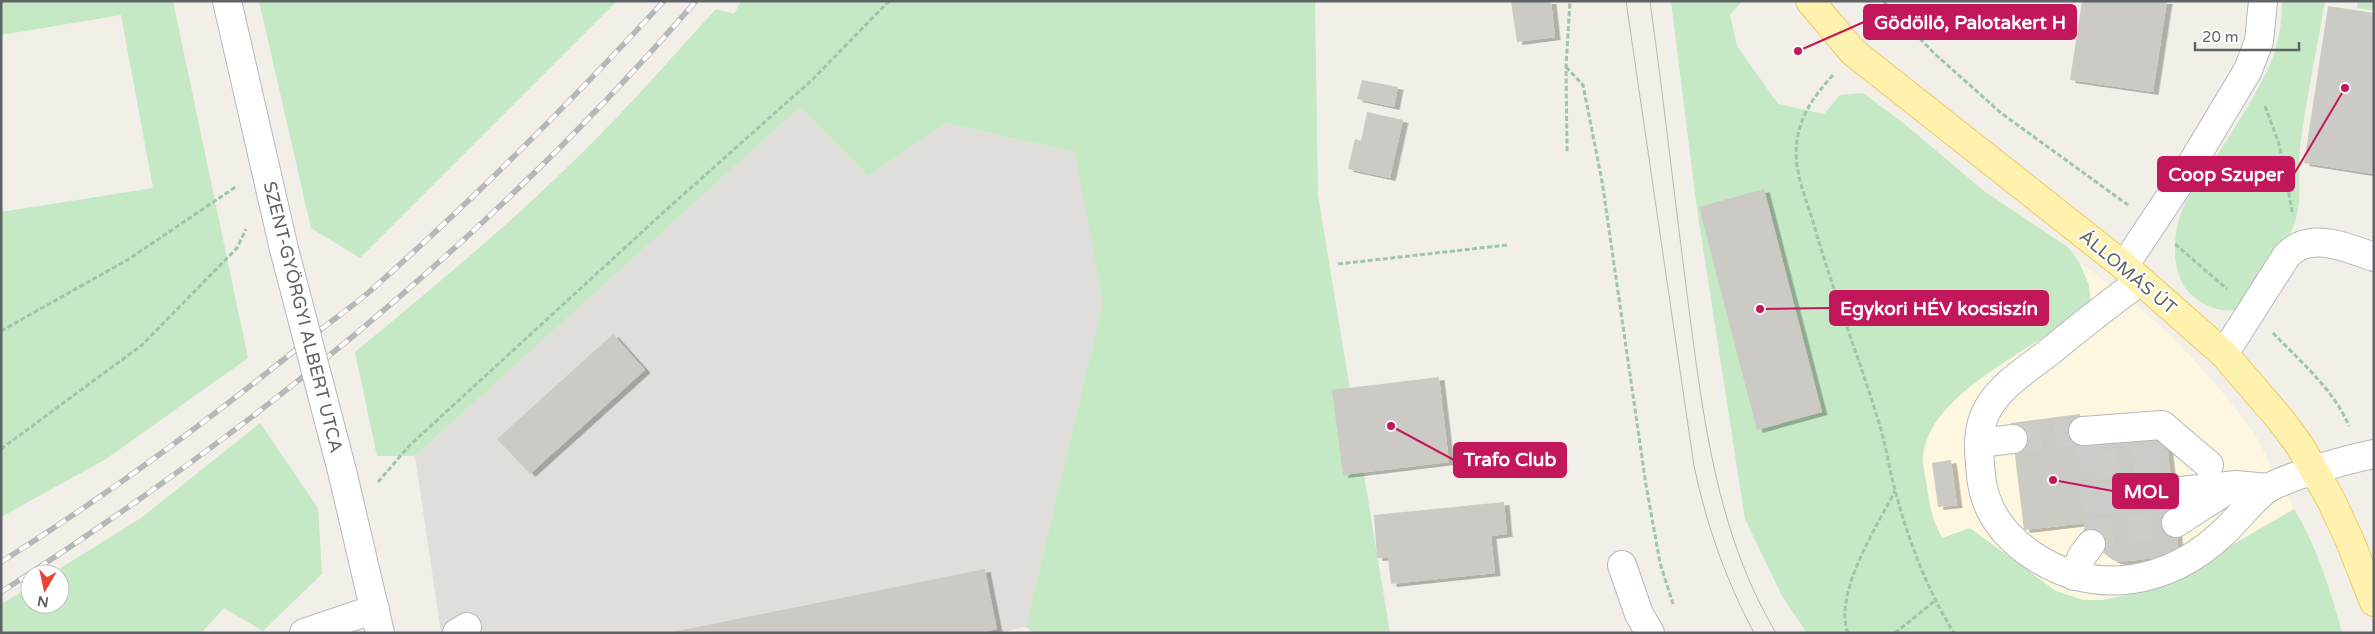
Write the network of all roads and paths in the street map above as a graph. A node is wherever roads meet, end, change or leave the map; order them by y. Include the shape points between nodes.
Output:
1 (227, 1) edge
2 (889, 1) edge
3 (1570, 1) edge
4 (1810, 1) edge
5 (2263, 1) edge
6 (1853, 52) junction
7 (1566, 67) junction
8 (2245, 76) junction
9 (1567, 151) dead end
10 (267, 175) junction
11 (1507, 245) dead end
12 (2301, 245) junction
13 (2374, 258) edge
14 (1338, 264) dead end
15 (2132, 273) junction
16 (1, 331) edge
17 (2224, 354) junction
18 (2086, 435) tunnel mouth
19 (2013, 439) tunnel mouth
20 (1979, 443) junction
21 (1, 449) edge
22 (2374, 454) edge
23 (2168, 457) tunnel mouth
24 (2209, 466) junction
25 (2315, 471) junction
26 (2236, 485) junction
27 (2268, 488) junction
28 (1895, 491) junction
29 (2172, 492) tunnel mouth
30 (351, 512) junction
31 (2176, 523) tunnel mouth
32 (2091, 544) tunnel mouth
33 (1622, 565) dead end
34 (2074, 576) junction
35 (1936, 600) junction
36 (2374, 602) edge
37 (1675, 610) dead end
38 (377, 621) edge
39 (304, 633) edge
40 (1650, 633) edge
41 (1848, 633) edge
42 (1895, 633) edge
43 (1954, 633) edge

1 - 10 street, SZENT-GYÖRGYI ALBERT UTCA
2 - 30 path via 813,78 410,446
3 - 7 path
4 - 6 main road, ÁLLOMÁS ÚT
5 - 8 street via 2260,41
6 - 15 main road, ÁLLOMÁS ÚT
6 - 28 path via 1802,116 1796,153 1800,179 1827,271 1879,424
7 - 9 path
7 - 37 path via 1583,85 1602,181 1649,502 1660,563
8 - 12 path via 2263,101 2273,124
8 - 15 street via 2188,170
10 - 16 path via 129,259
10 - 21 path via 237,248 142,345
10 - 30 street, SZENT-GYÖRGYI ALBERT UTCA, bridge
11 - 14 path
12 - 13 street via 2323,243
12 - 17 street via 2287,255
15 - 17 main road, ÁLLOMÁS ÚT
15 - 20 street via 2006,386 1985,413
17 - 25 main road, ÁLLOMÁS ÚT via 2280,419
18 - 24 street via 2162,425
19 - 20 street
20 - 34 street via 1981,478 1988,505 2000,527 2018,546 2048,566
22 - 25 street
23 - 24 street
24 - 26 street
25 - 27 street
25 - 36 main road, ÁLLOMÁS ÚT via 2350,541
26 - 27 street
26 - 29 street
26 - 31 street
27 - 34 street via 2223,533 2188,560 2155,575 2130,580
28 - 35 path via 1914,549
28 - 41 path via 1849,590 1844,612
30 - 38 street, SZENT-GYÖRGYI ALBERT UTCA
32 - 34 street
33 - 40 street via 1639,614
35 - 42 path
35 - 43 path
38 - 39 street

